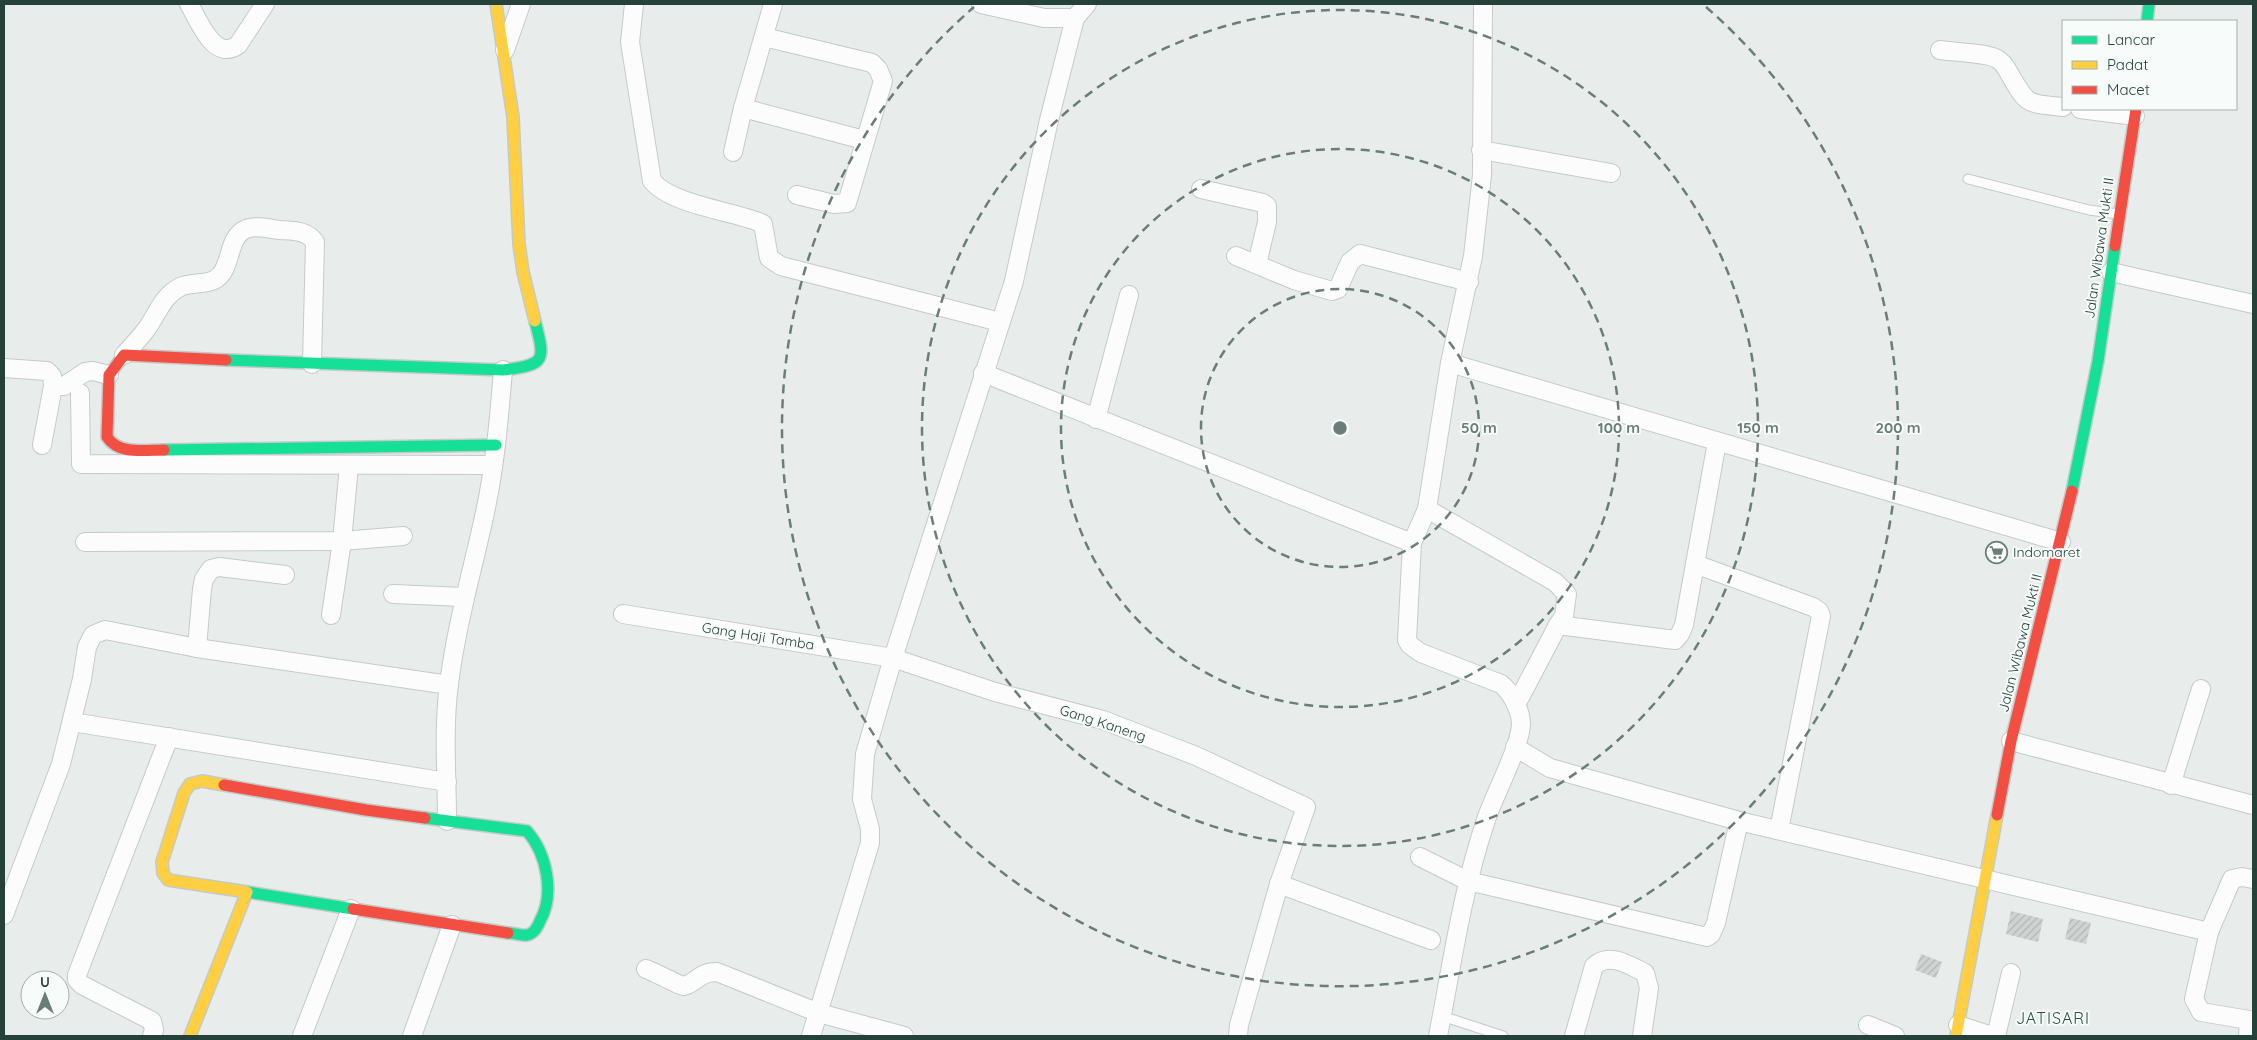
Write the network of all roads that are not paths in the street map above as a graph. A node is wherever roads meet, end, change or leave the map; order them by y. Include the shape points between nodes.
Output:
1 (189, 4) edge
2 (265, 4) edge
3 (496, 4) edge
4 (521, 4) edge
5 (634, 4) edge
6 (774, 4) edge
7 (981, 4) edge
8 (1087, 4) edge
9 (1484, 4) edge
10 (2149, 4) edge
11 (1075, 18) junction
12 (2146, 20) edge
13 (764, 37) junction
14 (1940, 50) dead end
15 (502, 58) junction
16 (2062, 107) edge
17 (743, 108) junction
18 (2099, 110) edge
19 (2136, 112) edge
20 (864, 140) junction
21 (1481, 150) junction
22 (733, 152) dead end
23 (1611, 172) dead end
24 (1968, 179) dead end
25 (1201, 190) dead end
26 (797, 195) dead end
27 (2118, 214) junction
28 (1236, 256) dead end
29 (1257, 264) junction
30 (2111, 272) junction
31 (1469, 282) junction
32 (1129, 295) dead end
33 (2253, 304) edge
34 (1000, 322) junction
35 (124, 354) junction
36 (1450, 363) junction
37 (312, 364) junction
38 (4, 368) edge
39 (511, 369) junction
40 (983, 373) junction
41 (109, 376) junction
42 (52, 386) junction
43 (80, 393) dead end
44 (1096, 419) junction
45 (1717, 442) junction
46 (42, 445) dead end
47 (496, 445) junction
48 (493, 465) junction
49 (349, 466) junction
50 (1427, 509) junction
51 (403, 536) dead end
52 (342, 541) junction
53 (85, 542) dead end
54 (2061, 542) junction
55 (1412, 543) junction
56 (1695, 564) junction
57 (285, 575) dead end
58 (393, 594) dead end
59 (464, 597) junction
60 (331, 614) dead end
61 (623, 614) dead end
62 (1558, 625) junction
63 (197, 648) junction
64 (893, 658) junction
65 (449, 685) junction
66 (2200, 689) dead end
67 (1516, 705) junction
68 (72, 722) junction
69 (170, 737) junction
70 (2011, 741) junction
71 (1515, 748) junction
72 (447, 782) junction
73 (2171, 784) junction
74 (2253, 806) edge
75 (447, 821) junction
76 (1739, 821) junction
77 (1779, 830) junction
78 (1420, 857) dead end
79 (2253, 878) edge
80 (1986, 880) junction
81 (1468, 881) junction
82 (1279, 884) junction
83 (247, 892) junction
84 (351, 909) junction
85 (4, 915) edge
86 (452, 926) junction
87 (2209, 932) junction
88 (1431, 940) dead end
89 (646, 969) dead end
90 (2011, 973) dead end
91 (818, 1013) junction
92 (1442, 1016) junction
93 (1868, 1024) dead end
94 (2250, 1025) edge
95 (1957, 1031) edge
96 (152, 1036) edge
97 (190, 1036) edge
98 (302, 1036) edge
99 (412, 1036) edge
100 (811, 1036) edge
101 (904, 1036) edge
102 (1238, 1036) edge
103 (1438, 1036) edge
104 (1503, 1036) edge
105 (1574, 1036) edge
106 (1642, 1036) edge
107 (1895, 1036) edge
108 (1992, 1036) edge
109 (1996, 1036) edge

1 - 2 street via 214,46 232,50
3 - 15 street
4 - 15 street
5 - 34 street via 630,42 652,181 658,188 675,197 763,224 769,258 780,266
6 - 13 street
7 - 11 street via 1044,18
8 - 11 street
9 - 21 street
10 - 12 street
11 - 34 street via 1014,281
13 - 17 street
13 - 20 street via 872,63 878,69 883,81
14 - 16 street via 1996,58 2004,64 2027,101
15 - 39 street via 513,117 518,244 543,351 536,363
17 - 20 street
17 - 22 street
18 - 19 street
19 - 27 street, Jalan Wibawa Mukti II
20 - 26 street via 847,203 834,204
21 - 23 street
21 - 31 street via 1482,175
24 - 27 lane via 2089,210
25 - 29 street via 1267,206 1267,222
27 - 30 street, Jalan Wibawa Mukti II
28 - 29 street
29 - 31 street via 1294,280 1332,291 1338,289 1350,262 1360,254
30 - 33 street
30 - 54 street, Jalan Wibawa Mukti II via 2096,371
31 - 36 street
32 - 44 street
34 - 40 street
35 - 37 street
35 - 37 street via 166,298 181,287 215,280 223,271 236,238 246,229 262,228 301,231 315,242
35 - 41 street
36 - 45 street
36 - 50 street
37 - 39 street
38 - 42 street via 47,371 52,376
39 - 47 street
40 - 44 street
40 - 64 street
41 - 42 street via 93,370 64,386
41 - 47 street via 107,437 120,449
42 - 46 street
43 - 49 street via 81,464
44 - 55 street
45 - 54 street
45 - 56 street
47 - 48 street
48 - 49 street
48 - 59 street via 485,516
49 - 52 street
50 - 55 street
50 - 62 street via 1555,582 1567,594 1564,616
51 - 52 street
52 - 53 street
52 - 60 street
54 - 70 street, Jalan Wibawa Mukti II
55 - 67 street via 1406,629 1410,645 1421,653 1501,684
56 - 62 street via 1684,625 1675,640
56 - 77 street via 1813,606 1821,616
57 - 63 street via 218,567 211,569 202,589
58 - 59 street
59 - 65 street
61 - 64 street, Gang Haji Tamba
62 - 67 street
63 - 65 street
63 - 68 street via 105,630 93,635 87,647
64 - 82 street, Gang Kaneng via 995,692 1103,720 1196,756 1306,807
64 - 91 street via 865,754 862,799 870,829 870,843
65 - 72 street
66 - 73 street
67 - 71 street via 1521,725
68 - 69 street
68 - 85 street via 62,764
69 - 72 street
69 - 96 street via 77,975 82,985 152,1021
70 - 73 street
70 - 80 street, Jalan Wibawa Mukti II
71 - 76 street via 1550,768
71 - 81 street via 1486,820
72 - 75 street
73 - 74 street
75 - 83 street via 366,810 202,780 190,784 162,862 163,873 168,880
75 - 86 street via 526,831 536,844 549,887 544,915 532,934
76 - 77 street
76 - 81 street via 1716,923 1707,937
77 - 80 street
78 - 81 street
79 - 87 street via 2232,879
80 - 87 street
80 - 95 street, Jalan Wibawa Mukti II
81 - 92 street
82 - 88 street
82 - 102 street
83 - 84 street
83 - 97 street
84 - 86 street
84 - 98 street
86 - 99 street
87 - 94 street via 2194,999 2201,1012
89 - 91 street via 685,986 701,974 717,972
90 - 109 street
91 - 100 street
91 - 101 street
92 - 103 street
92 - 104 lane
93 - 107 street
95 - 108 street
105 - 106 street via 1594,966 1602,960 1616,960 1645,973 1649,988

